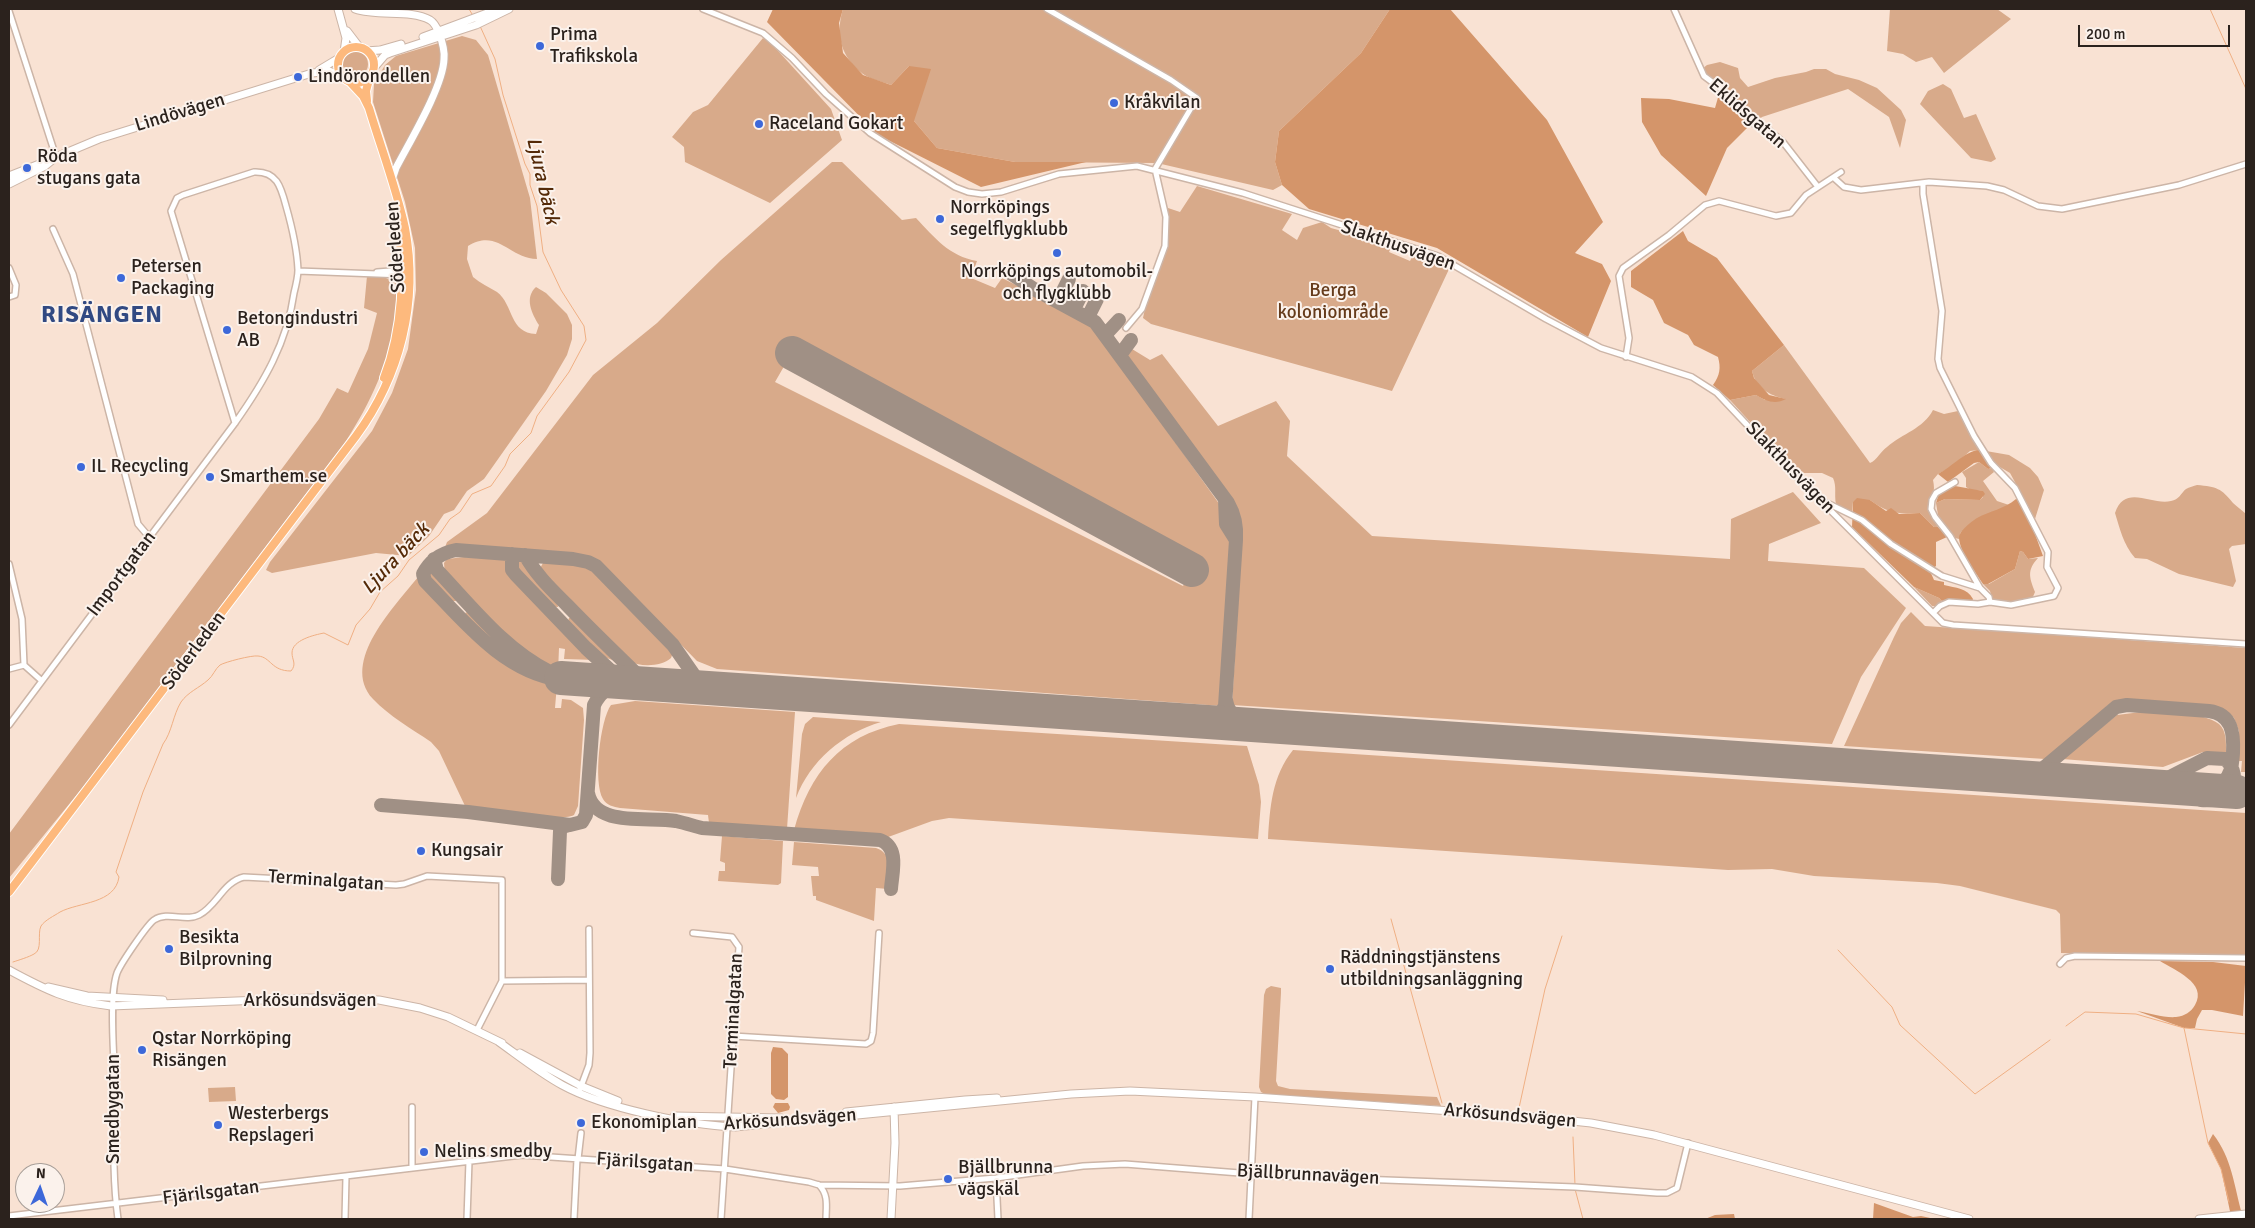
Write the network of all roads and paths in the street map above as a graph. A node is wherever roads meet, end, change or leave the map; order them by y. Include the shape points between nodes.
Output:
1 (338, 9) edge
2 (355, 9) edge
3 (509, 9) edge
4 (703, 9) edge
5 (1047, 9) edge
6 (1674, 9) edge
7 (493, 10) edge
8 (9, 11) edge
9 (477, 21) junction
10 (342, 23) junction
11 (439, 34) junction
12 (363, 49) junction
13 (342, 55) junction
14 (372, 72) junction
15 (312, 73) junction
16 (342, 76) junction
17 (348, 81) junction
18 (369, 108) junction
19 (53, 159) junction
20 (2246, 164) edge
21 (1155, 169) junction
22 (388, 170) junction
23 (1841, 172) dead end
24 (9, 176) edge
25 (1834, 178) junction
26 (392, 181) junction
27 (1923, 183) junction
28 (9, 184) edge
29 (1818, 187) junction
30 (53, 229) dead end
31 (9, 268) edge
32 (298, 271) junction
33 (404, 273) junction
34 (9, 297) edge
35 (1126, 328) dead end
36 (1626, 357) junction
37 (235, 423) junction
38 (1954, 482) dead end
39 (1820, 500) junction
40 (150, 538) junction
41 (9, 564) edge
42 (1980, 588) junction
43 (1990, 602) junction
44 (1934, 612) junction
45 (2246, 644) edge
46 (24, 665) junction
47 (9, 669) edge
48 (42, 681) junction
49 (9, 725) edge
50 (30, 864) junction
51 (9, 885) edge
52 (9, 892) edge
53 (589, 929) dead end
54 (693, 933) dead end
55 (879, 934) dead end
56 (2246, 958) edge
57 (2060, 964) dead end
58 (9, 970) edge
59 (588, 980) junction
60 (502, 981) junction
61 (114, 1002) junction
62 (477, 1030) junction
63 (733, 1036) junction
64 (580, 1090) junction
65 (1256, 1097) junction
66 (412, 1107) dead end
67 (894, 1109) junction
68 (728, 1123) junction
69 (581, 1133) dead end
70 (1687, 1148) junction
71 (578, 1159) junction
72 (469, 1161) junction
73 (412, 1168) junction
74 (725, 1169) junction
75 (1251, 1174) junction
76 (346, 1177) junction
77 (996, 1178) junction
78 (819, 1186) junction
79 (893, 1186) junction
80 (116, 1204) junction
81 (2246, 1214) edge
82 (9, 1216) edge
83 (118, 1219) edge
84 (345, 1219) edge
85 (467, 1219) edge
86 (574, 1219) edge
87 (722, 1219) edge
88 (826, 1219) edge
89 (891, 1219) edge
90 (998, 1219) edge
91 (1249, 1219) edge
92 (1969, 1219) edge
93 (2199, 1219) edge

1 - 10 main road
2 - 11 main road via 372,14 418,16 434,23
3 - 9 main road
4 - 21 street, Slakthusvägen via 762,33 870,133 968,192 1000,192 1059,174 1120,166
5 - 21 street via 1197,98
6 - 29 street, Eklidsgatan via 1704,76 1724,91 1752,123 1769,130 1783,142
7 - 9 main road
8 - 19 street
9 - 11 main road
10 - 12 main road via 350,38
10 - 13 main road via 346,38
11 - 12 main road via 380,50
11 - 14 main road via 390,53
11 - 26 main road via 444,52 442,71
12 - 13 main road via 352,48
12 - 14 main road via 372,59
13 - 15 main road, Lindövägen
13 - 16 main road via 339,70
14 - 17 main road via 361,82
14 - 18 main road, Söderleden via 366,91
15 - 16 main road, Lindövägen via 329,71
15 - 19 main road, Lindövägen via 116,133
16 - 17 main road
17 - 18 main road, Söderleden via 363,96
18 - 22 main road, Söderleden
19 - 24 main road, Lindövägen
19 - 28 main road, Lindövägen
20 - 27 street via 2173,187 2062,209 2038,206 1993,187
21 - 35 street via 1166,217 1165,246 1142,309
21 - 36 street, Slakthusvägen via 1243,193 1438,256 1546,319 1601,348
22 - 26 main road, Söderleden
22 - 33 main road, Söderleden
23 - 25 street
25 - 27 street via 1844,187 1861,190
25 - 29 street
26 - 33 main road, Söderleden via 405,229
27 - 43 street via 1942,310 1940,368 1969,428 1991,463 2015,488 2048,552 2047,567 2058,588 2054,596 2041,600 2011,605
29 - 36 street via 1806,195 1791,213 1776,216 1719,202 1705,205 1623,268 1619,276 1628,330
30 - 40 street via 74,274 138,524
31 - 34 street via 16,285 15,295
32 - 33 street
32 - 37 street, Importgatan via 292,309 274,361
32 - 37 street, Importgatan via 282,190 271,174 254,172 183,195 173,204 173,216
33 - 50 main road, Söderleden via 406,317 395,364 374,411
36 - 39 street, Slakthusvägen via 1692,377 1717,393
37 - 40 street, Importgatan
38 - 42 street via 1936,493 1931,509
39 - 42 street via 1862,520 1942,576
39 - 44 street, Slakthusvägen
40 - 48 street, Importgatan
41 - 46 street via 22,619
42 - 43 street
43 - 44 street via 1949,602
44 - 45 street, Slakthusvägen via 1944,623 1953,625
46 - 47 street
46 - 48 street
48 - 49 street, Importgatan
50 - 51 main road, Söderleden
50 - 52 main road, Söderleden
53 - 59 street
54 - 63 street, Terminalgatan via 732,937 739,947
55 - 63 street via 873,1034 866,1044
56 - 57 street via 2075,956
58 - 61 main road, Arkösundsvägen via 26,980
59 - 60 street
59 - 64 street via 590,1053
60 - 61 street, Terminalgatan via 502,880 427,876 396,885 251,876 236,880 199,915 164,916 151,923 117,972
60 - 62 street, Terminalgatan
61 - 62 main road, Arkösundsvägen via 379,1000 436,1013
61 - 80 street, Smedbygatan
62 - 64 main road, Arkösundsvägen via 544,1075
63 - 68 street, Terminalgatan
64 - 68 main road, Arkösundsvägen via 663,1117 696,1124
65 - 67 main road, Arkösundsvägen via 1149,1091
65 - 70 main road, Arkösundsvägen via 1556,1119 1621,1128
65 - 75 street
66 - 73 street
67 - 68 main road, Arkösundsvägen
67 - 79 main road
68 - 74 street, Terminalgatan
69 - 71 street
70 - 75 street, Bjällbrunnavägen via 1677,1188 1667,1193
70 - 92 main road, Arkösundsvägen
71 - 72 street, Fjärilsgatan via 522,1156
71 - 74 street, Fjärilsgatan
71 - 86 street
72 - 73 street, Fjärilsgatan
72 - 85 street
73 - 76 street, Fjärilsgatan
74 - 78 street, Fjärilsgatan
74 - 87 street, Terminalgatan
75 - 77 street, Bjällbrunnavägen via 1145,1164 1108,1164
75 - 91 street
76 - 80 street, Fjärilsgatan
76 - 84 street
77 - 79 street, Bjällbrunnavägen
77 - 90 street
78 - 79 street, Fjärilsgatan
78 - 88 street via 827,1198
79 - 89 main road
80 - 82 street, Fjärilsgatan
80 - 83 street, Smedbygatan
81 - 93 main road

